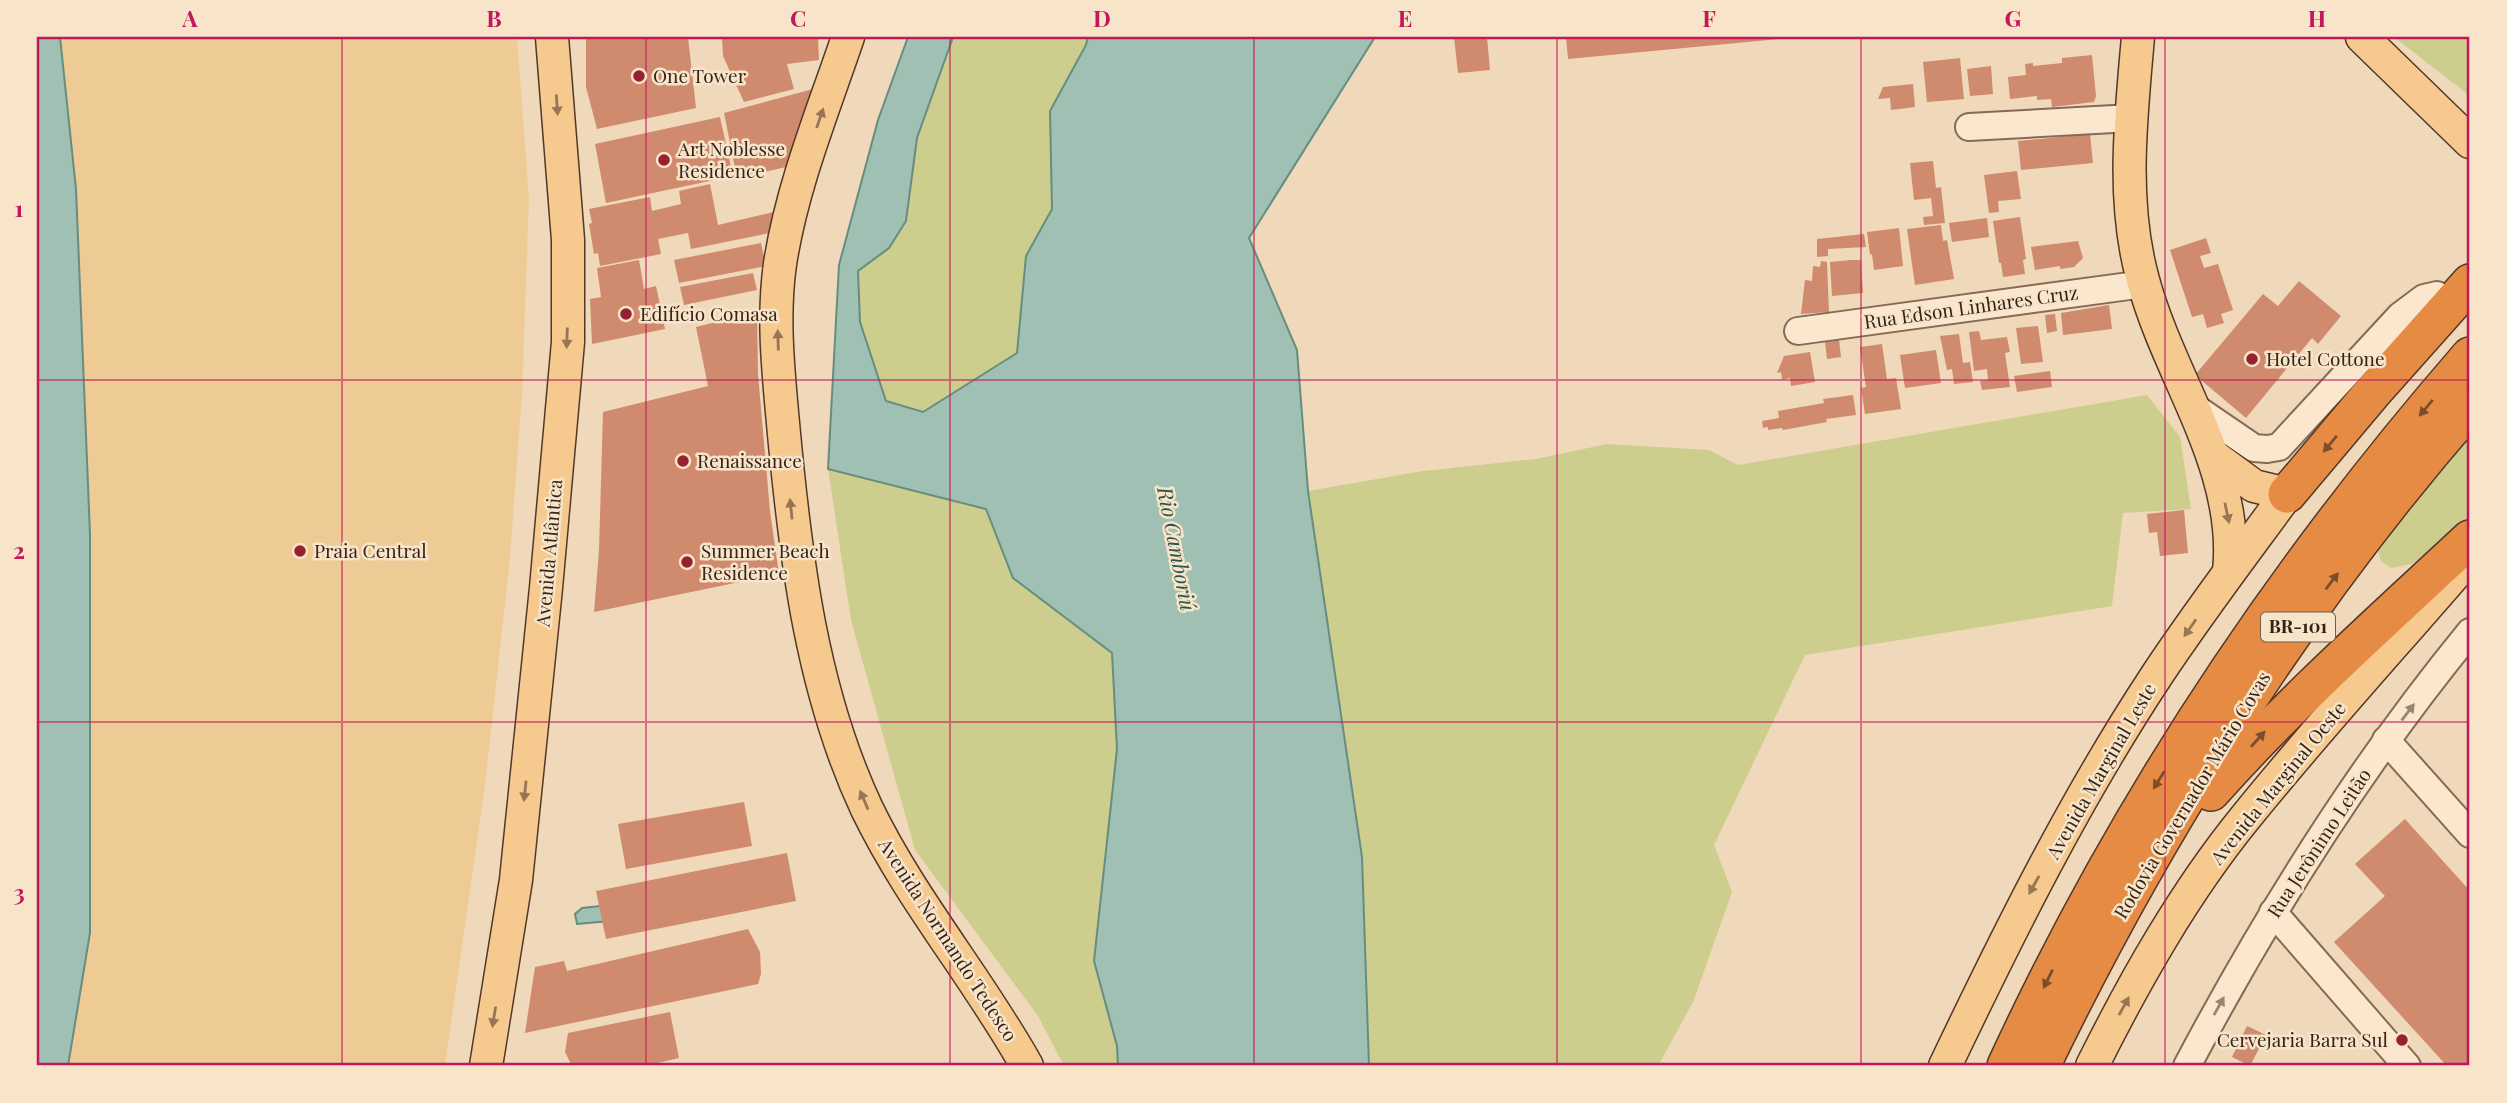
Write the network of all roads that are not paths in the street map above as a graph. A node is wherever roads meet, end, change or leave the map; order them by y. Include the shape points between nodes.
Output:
1 (552, 37) edge
2 (848, 37) edge
3 (2138, 37) edge
4 (2366, 40) edge
5 (2132, 118) junction
6 (1969, 127) dead end
7 (2470, 142) edge
8 (2144, 284) junction
9 (2461, 293) edge
10 (1798, 331) dead end
11 (2470, 356) edge
12 (2191, 405) junction
13 (2470, 407) edge
14 (2213, 456) junction
15 (2287, 494) junction
16 (2470, 539) edge
17 (2470, 556) edge
18 (2229, 572) junction
19 (2470, 632) edge
20 (2386, 740) junction
21 (2470, 834) edge
22 (2147, 863) junction
23 (2273, 912) junction
24 (486, 1066) edge
25 (1027, 1066) edge
26 (1945, 1066) edge
27 (2007, 1066) edge
28 (2041, 1066) edge
29 (2092, 1066) edge
30 (2187, 1066) edge
31 (2407, 1066) edge

1 -> 24 main road, Avenida Atlântica via 568,240 568,342 516,880
25 -> 2 main road, Avenida Normando Tedesco via 906,879 866,807 841,743 804,606 778,369 780,268 790,209
3 - 5 main road
4 - 7 main road
5 - 6 street
5 - 8 main road via 2132,229
8 - 10 street, Rua Edson Linhares Cruz
8 - 12 main road
9 - 12 street via 2424,298 2400,316 2279,447 2254,448
9 -> 15 highway
11 -> 27 highway, Rodovia Governador Mário Covas / BR-101 via 2364,484 2228,672 2103,874
12 - 14 main road
22 -> 13 highway, Rodovia Governador Mário Covas / BR-101 via 2307,615
14 - 15 main road via 2253,486
14 -> 18 main road via 2230,522
15 - 18 main road, Avenida Marginal Leste
22 -> 16 highway via 2263,734
29 -> 17 main road, Avenida Marginal Oeste via 2155,951 2244,819
18 -> 26 main road, Avenida Marginal Leste via 2157,676 2081,800 2008,934
20 -> 19 street, Rua Jerônimo Leitão
20 - 21 street
20 - 23 street, Rua Jerônimo Leitão
22 - 28 highway, Rodovia Governador Mário Covas / BR-101
30 -> 23 street, Rua Jerônimo Leitão
23 - 31 street

